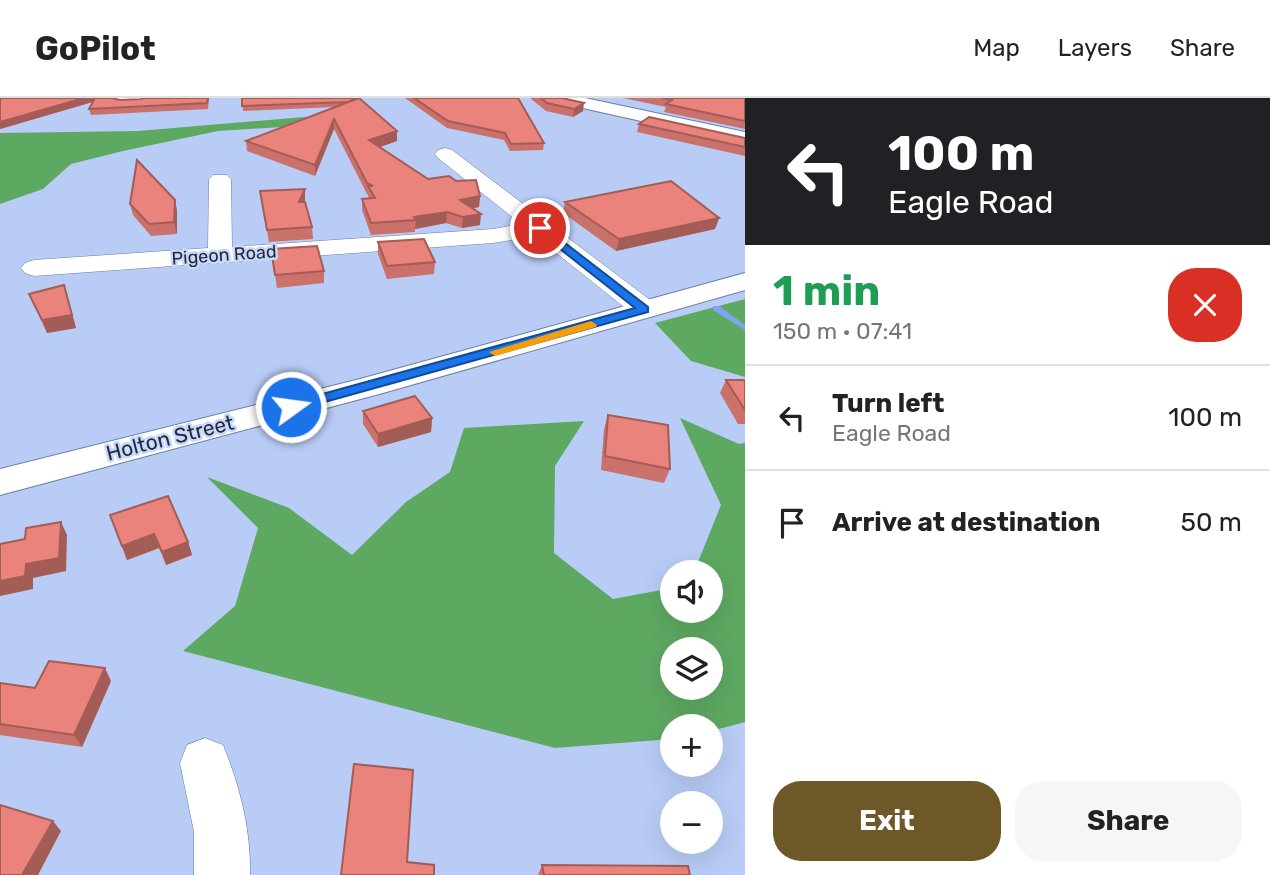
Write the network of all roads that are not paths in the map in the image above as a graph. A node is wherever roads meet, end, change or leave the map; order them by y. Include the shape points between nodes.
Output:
1 (114, 98) edge
2 (144, 98) edge
3 (560, 98) edge
4 (745, 138) edge
5 (446, 154) dead end
6 (220, 179) dead end
7 (540, 228) junction
8 (220, 255) junction
9 (34, 268) dead end
10 (745, 281) edge
11 (644, 309) junction
12 (0, 482) edge
13 (205, 763) dead end
14 (222, 875) edge

1 - 2 street
3 - 4 street
5 - 7 street
6 - 8 street
7 - 8 street, Pigeon Road via 493,236
7 - 11 street
8 - 9 street, Pigeon Road
10 - 11 street, Holton Street
11 - 12 street, Holton Street via 371,386
13 - 14 street via 222,833

